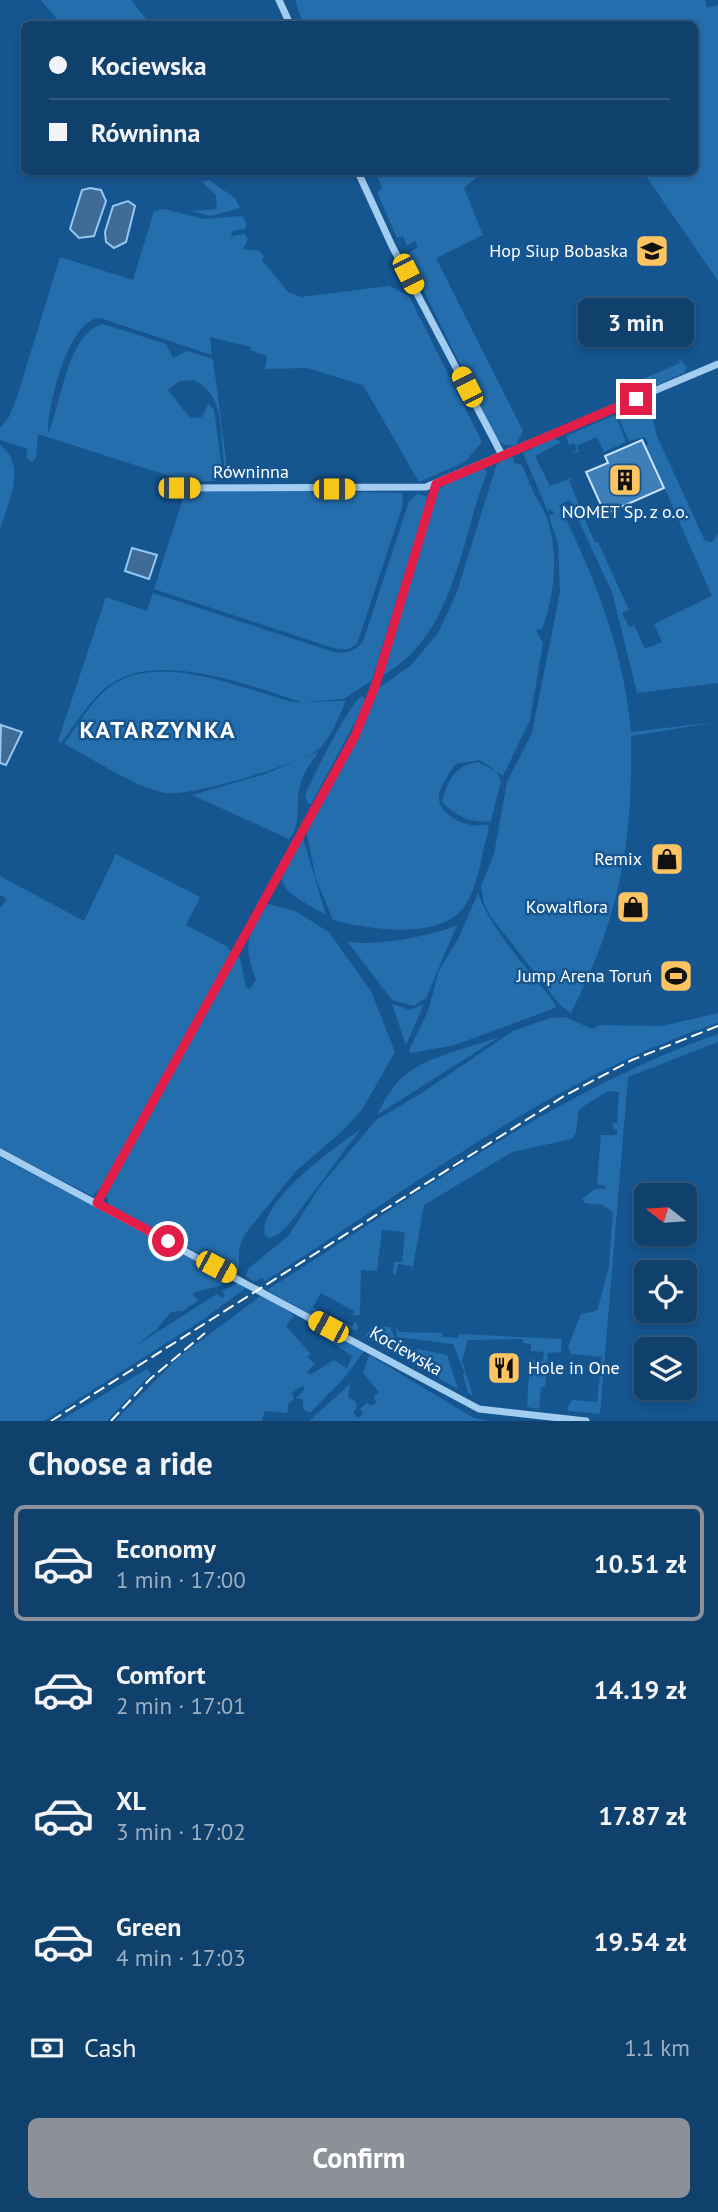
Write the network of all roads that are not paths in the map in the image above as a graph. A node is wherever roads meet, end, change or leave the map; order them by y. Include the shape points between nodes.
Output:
1 (279, 0) edge
2 (289, 21) edge
3 (359, 175) edge
4 (718, 364) edge
5 (502, 455) junction
6 (436, 484) junction
7 (179, 488) dead end
8 (0, 1152) edge
9 (97, 1203) junction
10 (586, 1421) edge

1 - 2 street
3 - 5 street
4 - 5 street, Równinna
5 - 6 street, Równinna
6 - 7 street, Równinna via 410,489
6 - 9 street via 376,684 355,736
8 - 9 street, Kociewska
9 - 10 street, Kociewska via 479,1409

